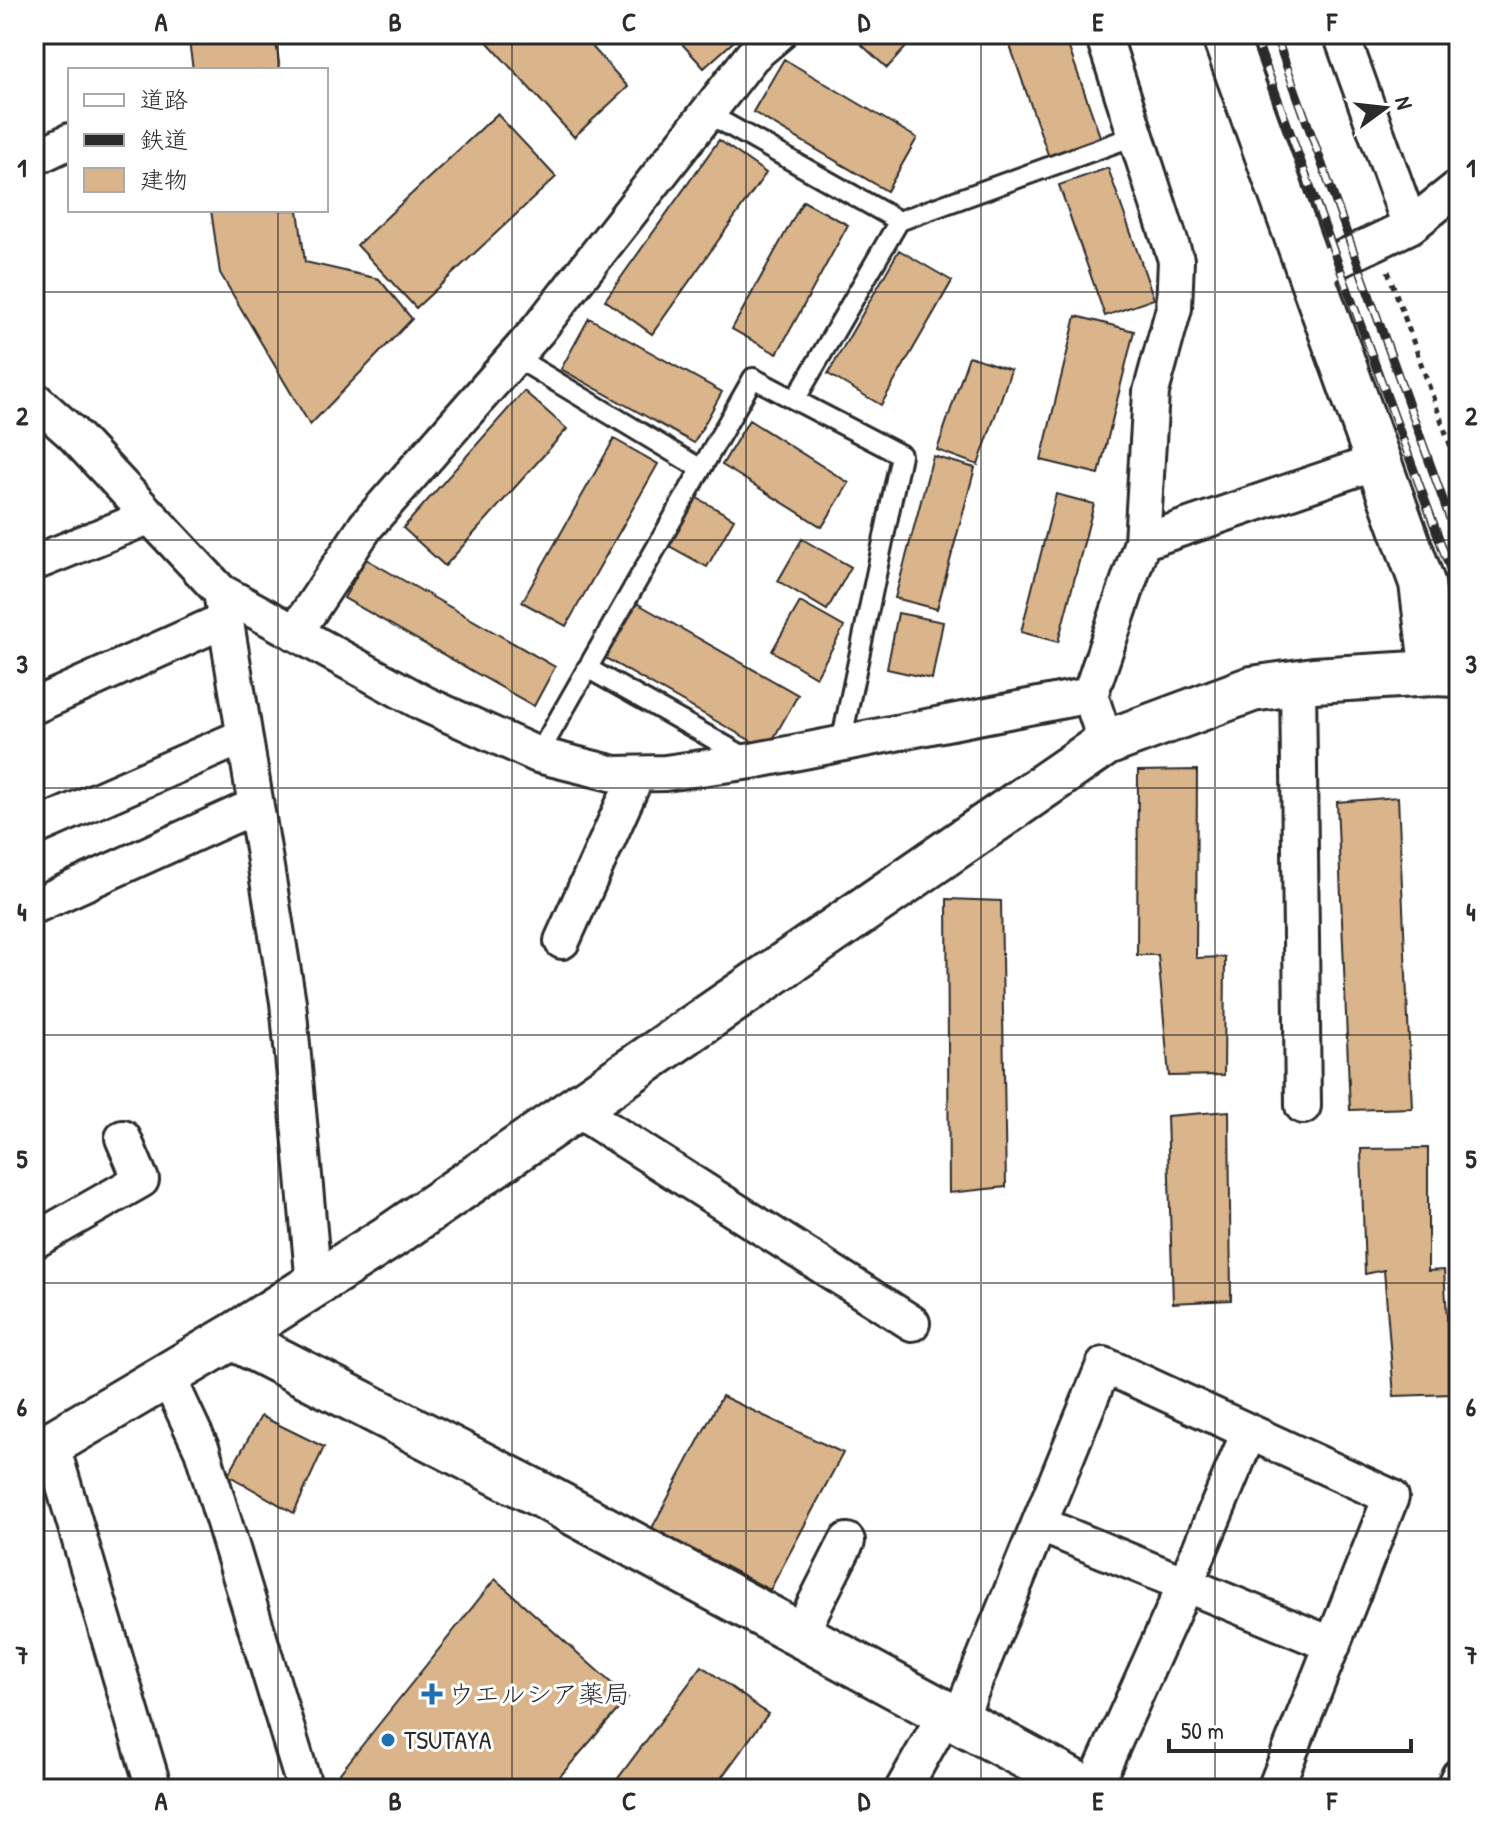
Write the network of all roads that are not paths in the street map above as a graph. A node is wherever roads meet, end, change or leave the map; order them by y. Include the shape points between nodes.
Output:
1 (778, 34) edge
2 (1103, 34) edge
3 (1224, 34) edge
4 (1341, 34) edge
5 (707, 113) junction
6 (1137, 135) junction
7 (68, 142) edge
8 (34, 158) edge
9 (1459, 187) edge
10 (899, 221) junction
11 (1410, 226) junction
12 (1311, 273) junction
13 (515, 357) junction
14 (34, 399) edge
15 (795, 400) junction
16 (1379, 461) junction
17 (701, 469) junction
18 (151, 516) junction
19 (1142, 542) junction
20 (34, 563) edge
21 (224, 606) junction
22 (295, 633) junction
23 (587, 668) junction
24 (1446, 674) edge
25 (1298, 682) junction
26 (1090, 695) junction
27 (34, 706) edge
28 (244, 736) junction
29 (841, 743) junction
30 (1106, 743) junction
31 (538, 755) junction
32 (752, 761) junction
33 (637, 774) junction
34 (255, 806) junction
35 (34, 828) edge
36 (34, 906) edge
37 (562, 941) dead end
38 (1303, 1106) dead end
39 (576, 1109) junction
40 (123, 1138) dead end
41 (34, 1241) edge
42 (314, 1285) junction
43 (912, 1323) dead end
44 (232, 1337) junction
45 (167, 1375) junction
46 (1249, 1432) junction
47 (43, 1448) edge
48 (1039, 1524) junction
49 (847, 1541) dead end
50 (1185, 1585) junction
51 (800, 1634) junction
52 (1333, 1645) junction
53 (952, 1716) junction
54 (1459, 1776) edge
55 (154, 1789) edge
56 (305, 1789) edge
57 (903, 1789) edge
58 (1086, 1789) edge
59 (1093, 1789) edge
60 (1275, 1789) edge
61 (1453, 1789) edge

1 - 5 street via 752,56
2 - 6 street
3 - 12 street
4 - 11 street
5 - 10 lane
5 - 13 street
6 - 10 lane
6 - 19 street via 1176,260 1174,308 1151,392
7 - 8 street
9 - 11 street
10 - 15 lane
11 - 12 street
12 - 16 street
13 - 17 lane
13 - 22 street via 366,526
14 - 18 street
15 - 17 lane via 753,378
15 - 29 lane via 901,455
16 - 19 street
16 - 24 street via 1422,583
17 - 23 lane
18 - 20 street
18 - 21 street
19 - 26 street
21 - 22 street
21 - 27 street
21 - 28 street
22 - 31 street via 425,704
23 - 31 lane
23 - 32 lane
24 - 25 street
25 - 30 street via 1252,689
25 - 38 street
26 - 29 street
26 - 30 street
28 - 34 street
28 - 35 street
29 - 32 street
30 - 39 street
31 - 33 street via 615,774
32 - 33 street
33 - 37 street
34 - 36 street
34 - 42 street via 288,1002
39 - 42 street
39 - 43 street
40 - 41 street via 141,1180
42 - 44 street
44 - 45 street
44 - 51 street
45 - 47 street
45 - 56 street via 202,1450
46 - 48 street via 1104,1365
46 - 50 street
46 - 52 street via 1391,1497
47 - 55 street
48 - 50 street
48 - 53 street
49 - 51 street
50 - 52 street
50 - 59 street
51 - 53 street
52 - 60 street
53 - 57 street
53 - 58 street
54 - 61 street

